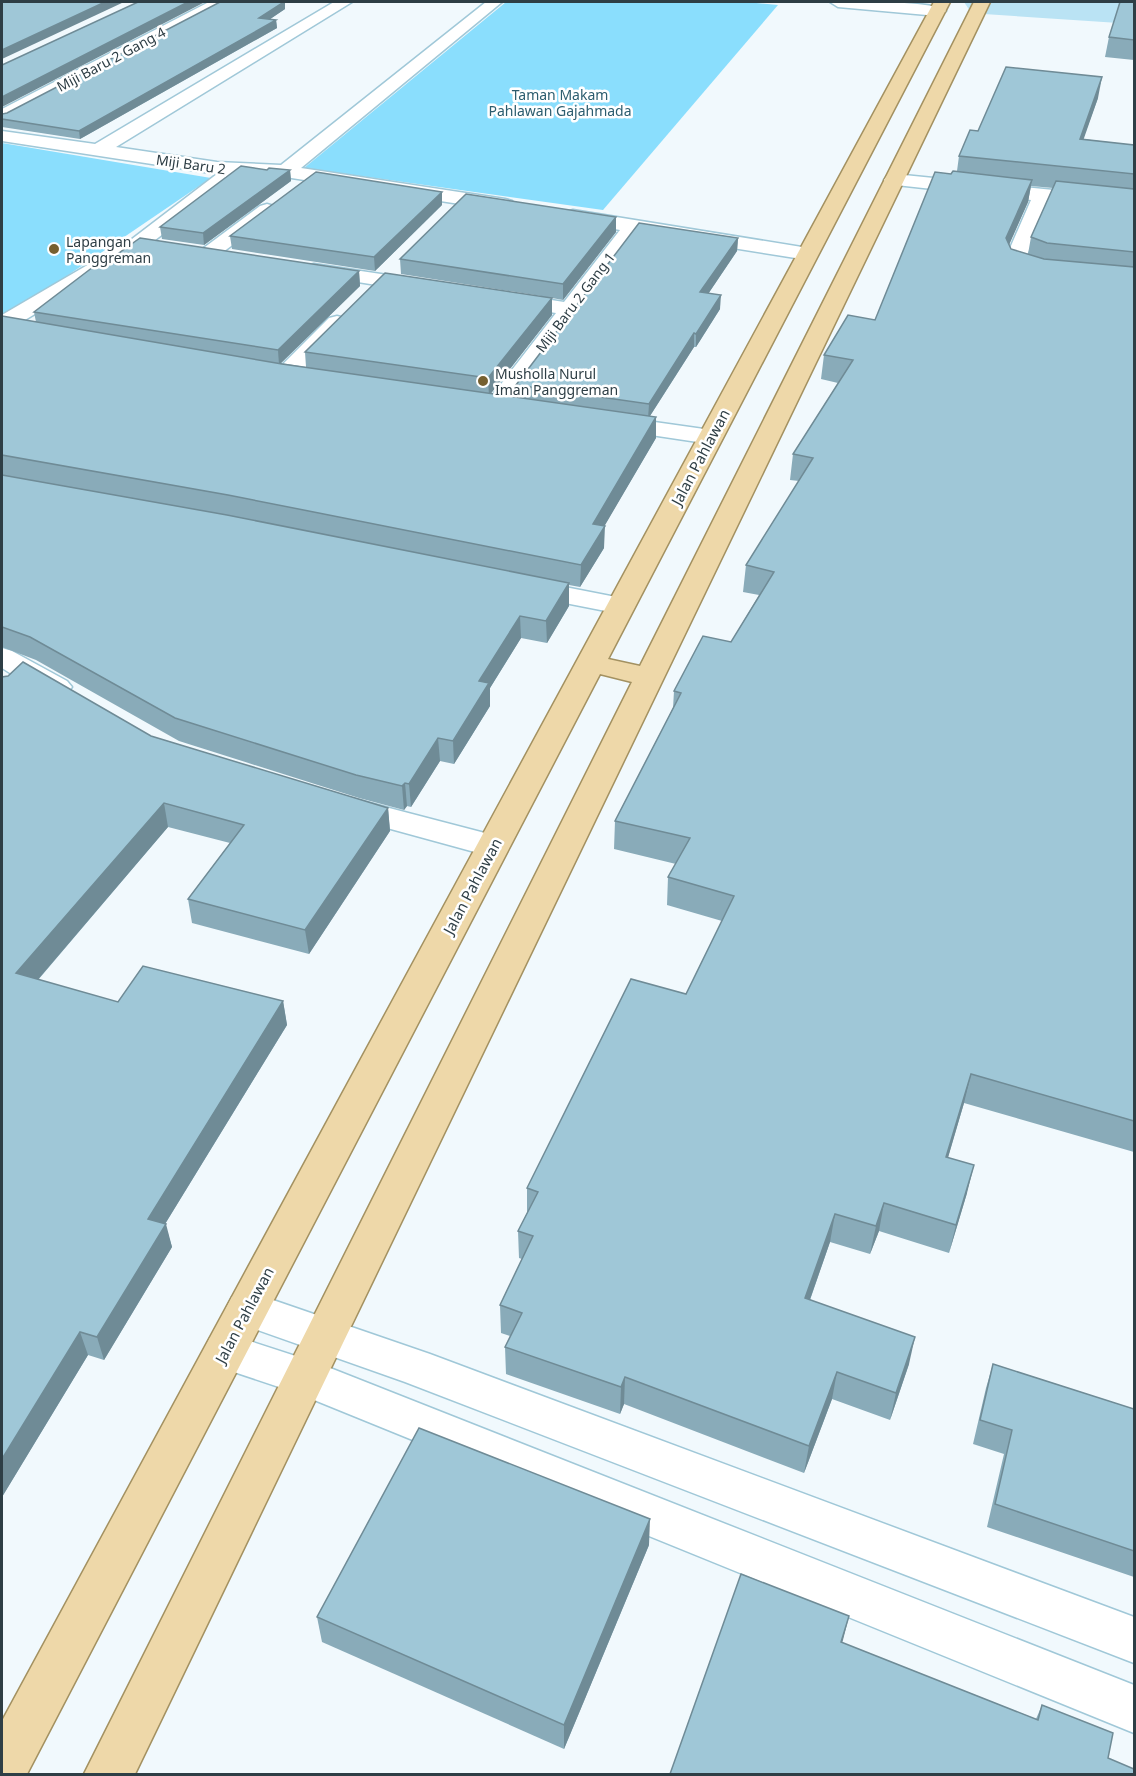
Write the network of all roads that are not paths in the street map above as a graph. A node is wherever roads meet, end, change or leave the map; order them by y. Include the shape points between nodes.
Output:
1 (220, 2) edge
2 (345, 2) edge
3 (495, 2) edge
4 (838, 2) edge
5 (981, 5) edge
6 (940, 6) edge
7 (2, 116) edge
8 (2, 136) edge
9 (99, 150) junction
10 (234, 170) junction
11 (285, 171) junction
12 (313, 176) junction
13 (900, 180) junction
14 (1043, 195) junction
15 (464, 198) junction
16 (1134, 204) edge
17 (520, 207) edge
18 (554, 213) edge
19 (447, 214) edge
20 (633, 226) junction
21 (139, 243) junction
22 (162, 247) edge
23 (185, 250) edge
24 (208, 254) junction
25 (808, 254) junction
26 (231, 258) edge
27 (397, 264) dead end
28 (288, 266) edge
29 (1064, 277) edge
30 (381, 280) junction
31 (436, 288) edge
32 (364, 296) edge
33 (492, 297) edge
34 (571, 309) junction
35 (349, 312) edge
36 (2, 324) edge
37 (2, 329) edge
38 (25, 333) edge
39 (261, 371) edge
40 (285, 375) junction
41 (308, 378) edge
42 (472, 402) edge
43 (586, 419) edge
44 (711, 437) junction
45 (506, 583) edge
46 (621, 606) junction
47 (13, 663) edge
48 (590, 663) junction
49 (649, 677) junction
50 (2, 691) edge
51 (75, 697) edge
52 (325, 800) edge
53 (494, 846) junction
54 (247, 1309) junction
55 (325, 1335) junction
56 (225, 1351) junction
57 (304, 1377) junction
58 (1134, 1640) edge
59 (1134, 1709) edge
60 (2, 1770) edge
61 (109, 1774) edge

1 - 7 street, Miji Baru 2 Gang 4
2 - 9 street
3 - 11 street
4 - 6 street
5 - 13 main road
6 - 25 main road, Jalan Pahlawan
8 - 9 street, Miji Baru 2
9 - 10 street, Miji Baru 2
10 - 11 street, Miji Baru 2
10 - 21 street
11 - 12 street, Miji Baru 2
12 - 15 street, Miji Baru 2
12 - 24 street
13 - 14 street
13 - 49 main road
14 - 16 street
14 - 29 street via 1015,266
15 - 17 street, Miji Baru 2
15 - 19 street
18 - 20 street
20 - 25 street
20 - 34 street, Miji Baru 2 Gang 1
21 - 22 street
21 - 36 street
23 - 24 street
24 - 26 street
25 - 44 main road, Jalan Pahlawan
27 - 30 street
28 - 30 street
30 - 31 street
30 - 32 street
33 - 34 street
34 - 42 street, Miji Baru 2 Gang 1 via 507,407
35 - 40 street
37 - 38 street
39 - 40 street
40 - 41 street
43 - 44 street
44 - 46 main road, Jalan Pahlawan
45 - 46 street
46 - 48 main road, Jalan Pahlawan
47 - 50 street
47 - 51 street
48 - 49 main road
48 - 53 main road, Jalan Pahlawan
49 - 55 main road
52 - 53 street
53 - 54 main road, Jalan Pahlawan
54 - 55 street
54 - 56 main road, Jalan Pahlawan
55 - 57 main road
55 - 58 street
56 - 57 street
56 - 60 main road, Jalan Pahlawan
57 - 59 street
57 - 61 main road

